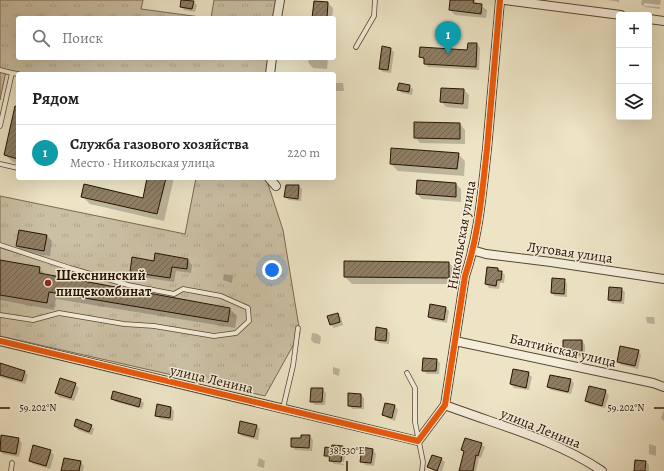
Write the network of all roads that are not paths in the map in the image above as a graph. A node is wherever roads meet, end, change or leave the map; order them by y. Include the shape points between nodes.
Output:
1 (280, 0) edge
2 (375, 0) edge
3 (500, 0) edge
4 (505, 0) edge
5 (616, 14) edge
6 (278, 16) edge
7 (652, 19) edge
8 (664, 21) edge
9 (356, 47) dead end
10 (272, 60) edge
11 (0, 70) edge
12 (270, 72) edge
13 (12, 73) junction
14 (16, 74) edge
15 (0, 126) edge
16 (0, 164) edge
17 (16, 168) edge
18 (271, 180) edge
19 (276, 186) dead end
20 (0, 245) edge
21 (472, 250) junction
22 (664, 279) edge
23 (0, 315) edge
24 (298, 328) dead end
25 (0, 341) edge
26 (455, 341) junction
27 (407, 373) dead end
28 (664, 387) edge
29 (445, 405) junction
30 (283, 408) junction
31 (418, 441) junction
32 (12, 463) dead end
33 (11, 471) edge
34 (422, 471) edge
35 (602, 471) edge

1 - 6 street
2 - 9 lane via 374,16
3 - 21 street, Никольская улица via 496,66 481,206
4 - 5 street
7 - 8 street
10 - 12 street
11 - 13 lane
13 - 14 lane
13 - 15 lane
16 - 17 lane
18 - 19 street
20 - 23 lane via 128,285 174,294 183,289 221,296 248,308 248,321 236,333 214,336 59,313 33,320
21 - 22 street, Луговая улица
21 - 26 street, Никольская улица via 465,276
24 - 30 lane via 293,366
25 - 30 street, улица Ленина
26 - 28 street, Балтийская улица via 533,356
26 - 29 street, Никольская улица
27 - 31 lane via 415,388
29 - 31 street, Никольская улица
29 - 35 street, улица Ленина via 516,430 584,459
30 - 31 street, улица Ленина
31 - 34 lane via 423,462
32 - 33 lane

